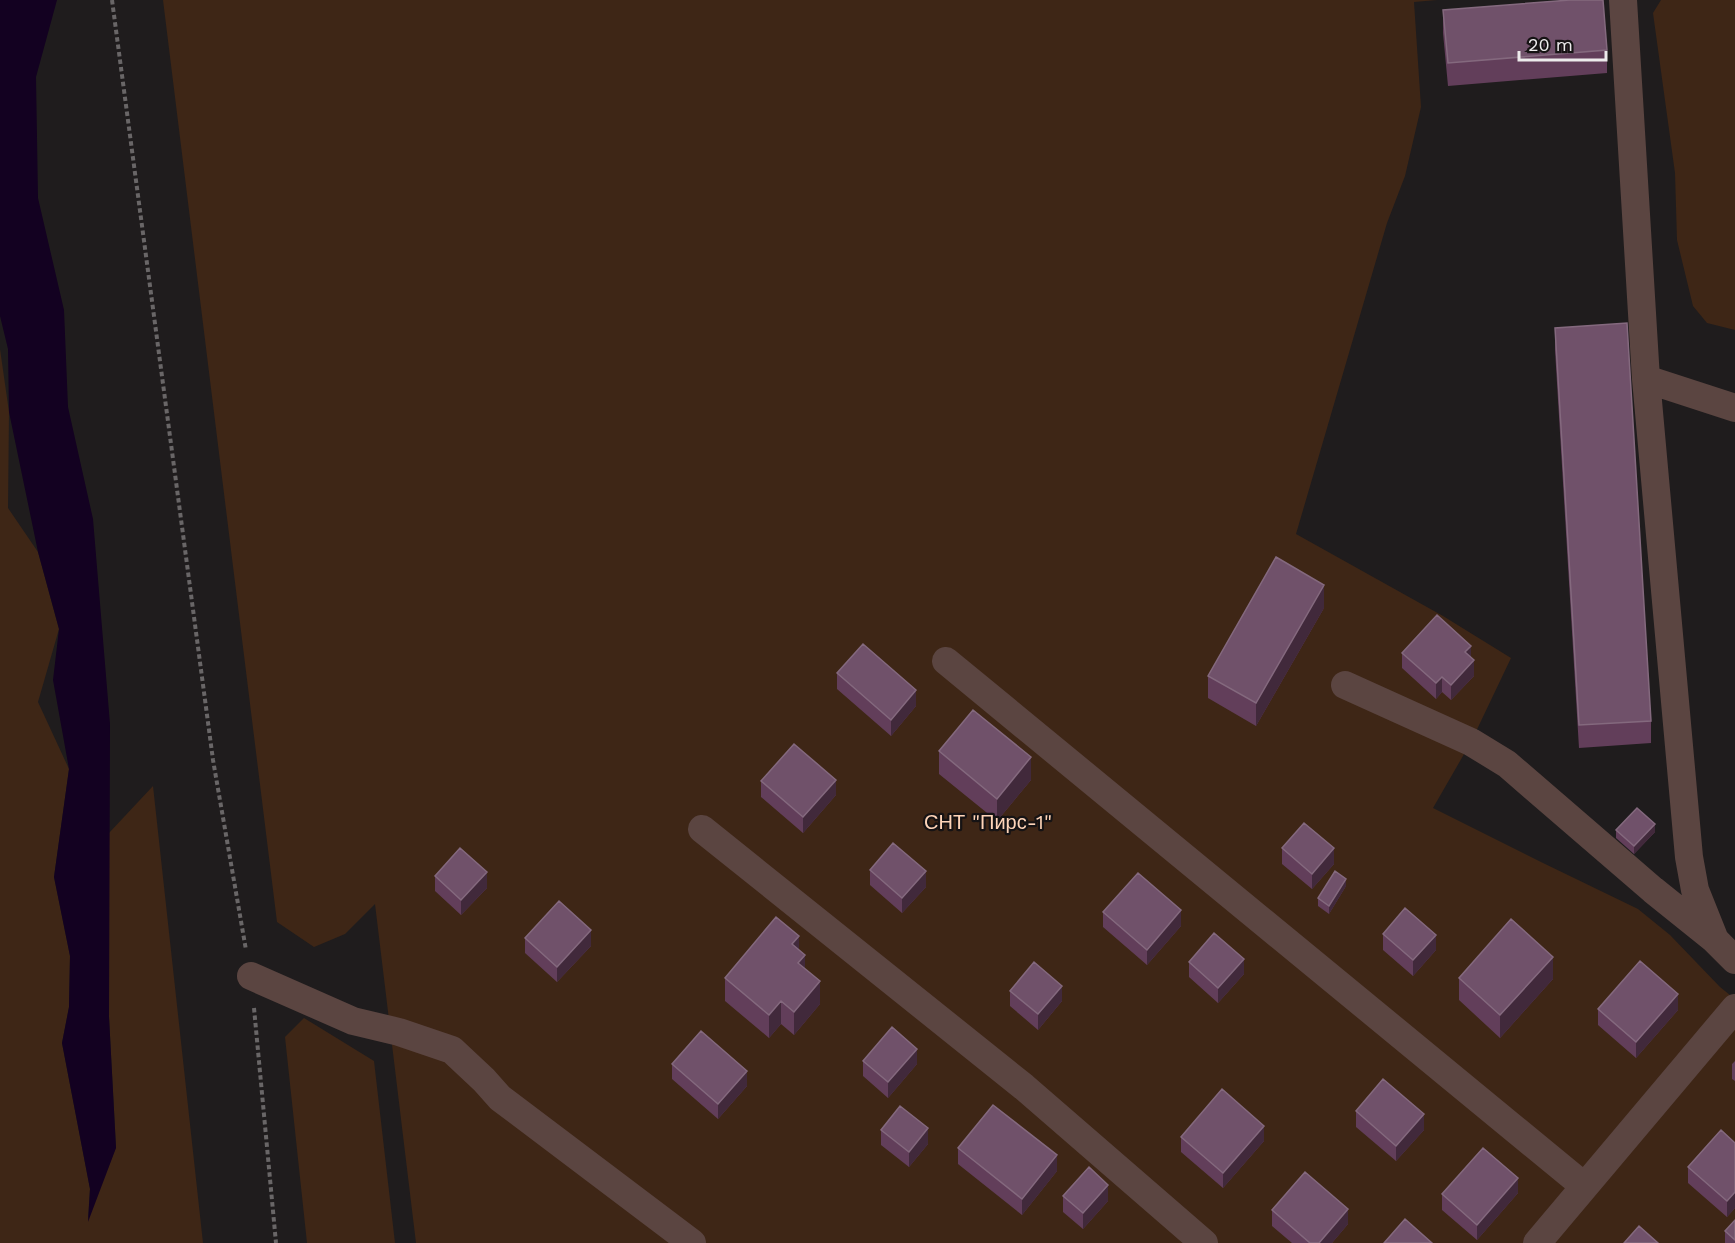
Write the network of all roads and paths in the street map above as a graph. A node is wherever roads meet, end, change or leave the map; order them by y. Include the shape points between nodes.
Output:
1 (112, 0) edge
2 (1623, 0) edge
3 (1646, 379) junction
4 (1735, 408) edge
5 (946, 661) dead end
6 (1345, 685) dead end
7 (702, 829) dead end
8 (1715, 940) junction
9 (1735, 960) edge
10 (251, 976) junction
11 (1735, 1008) edge
12 (1584, 1186) junction
13 (276, 1243) edge
14 (692, 1243) edge
15 (1204, 1243) edge
16 (1537, 1243) edge

1 - 10 path via 213,760
2 - 3 lane
3 - 4 lane
3 - 8 lane via 1689,857 1695,890
5 - 12 lane
6 - 8 lane via 1471,742 1507,764
7 - 15 lane via 1024,1087
8 - 9 lane
10 - 13 path
10 - 14 lane via 353,1021 452,1050 500,1098
11 - 12 lane
12 - 16 lane

